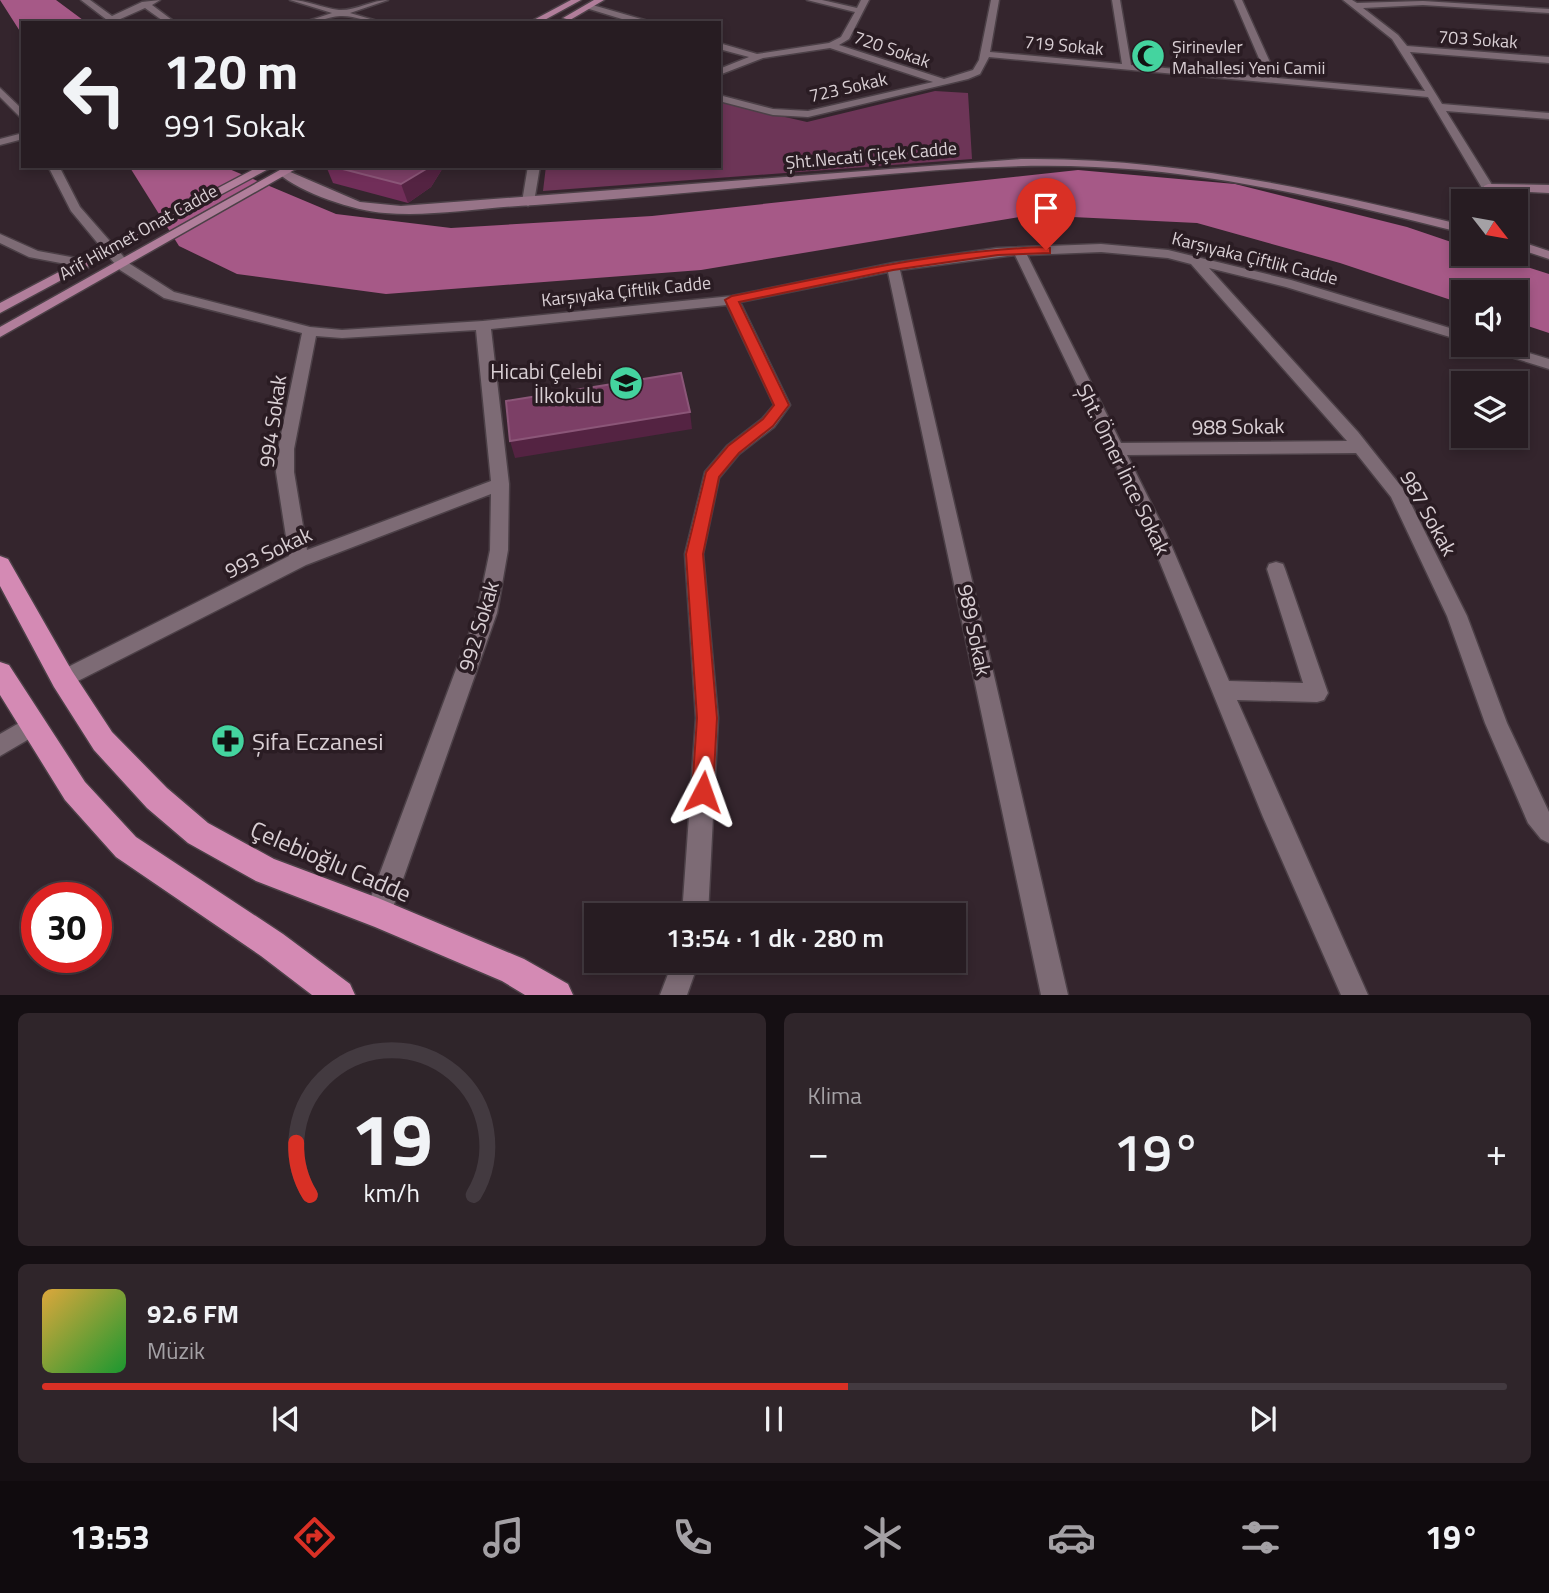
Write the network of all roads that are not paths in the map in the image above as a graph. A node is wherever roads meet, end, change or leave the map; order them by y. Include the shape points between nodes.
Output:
1 (85, 0) edge
2 (156, 0) edge
3 (294, 0) edge
4 (384, 0) edge
5 (600, 0) edge
6 (811, 0) edge
7 (865, 0) edge
8 (995, 0) edge
9 (1116, 0) edge
10 (1238, 0) edge
11 (573, 1) edge
12 (1351, 3) edge
13 (145, 4) junction
14 (589, 6) junction
15 (861, 11) junction
16 (1549, 11) edge
17 (338, 12) junction
18 (114, 21) edge
19 (169, 21) edge
20 (312, 21) edge
21 (372, 21) edge
22 (536, 21) edge
23 (562, 21) edge
24 (638, 21) edge
25 (831, 45) junction
26 (721, 47) edge
27 (1404, 49) junction
28 (984, 54) junction
29 (758, 57) junction
30 (1549, 60) edge
31 (1127, 67) junction
32 (721, 71) edge
33 (1273, 80) junction
34 (943, 82) junction
35 (0, 91) edge
36 (1434, 95) junction
37 (721, 99) edge
38 (1440, 107) junction
39 (21, 115) edge
40 (1549, 116) edge
41 (21, 137) edge
42 (0, 142) edge
43 (54, 168) edge
44 (266, 168) edge
45 (534, 168) edge
46 (284, 170) edge
47 (1486, 189) edge
48 (1549, 189) edge
49 (1528, 191) edge
50 (528, 202) junction
51 (1451, 226) edge
52 (0, 238) edge
53 (1528, 248) edge
54 (1019, 251) junction
55 (1549, 255) edge
56 (117, 257) junction
57 (1196, 261) junction
58 (87, 264) junction
59 (893, 267) junction
60 (732, 300) junction
61 (0, 309) edge
62 (483, 325) junction
63 (310, 331) junction
64 (0, 333) edge
65 (1451, 333) edge
66 (1526, 357) edge
67 (1549, 364) edge
68 (1361, 447) junction
69 (1116, 449) junction
70 (500, 484) junction
71 (299, 560) junction
72 (0, 565) edge
73 (1276, 569) dead end
74 (0, 673) edge
75 (63, 679) junction
76 (1222, 690) junction
77 (33, 725) junction
78 (0, 746) edge
79 (1549, 831) edge
80 (696, 903) edge
81 (378, 912) junction
82 (681, 973) edge
83 (339, 995) edge
84 (557, 995) edge
85 (673, 995) edge
86 (1055, 995) edge
87 (1355, 995) edge

1 - 18 street
2 - 13 street
3 - 17 street
4 - 17 street
5 - 14 main road
6 - 15 street
7 - 15 street
8 - 28 street
9 - 31 street
10 - 33 street
11 - 22 main road
12 - 16 street
12 - 27 street
13 - 18 street
13 - 19 street
14 - 23 main road
14 - 24 street
15 - 25 street via 845,39
17 - 20 street
17 - 21 street
25 - 29 street
25 - 34 street, 720 Sokak
26 - 29 street
27 - 30 street, 703 Sokak
27 - 36 street
28 - 31 street, 719 Sokak
28 - 34 street, 723 Sokak via 977,72
29 - 32 street
31 - 33 street, 719 Sokak
33 - 36 street, 719 Sokak
34 - 37 street, 723 Sokak via 808,114 773,112
35 - 39 street
36 - 38 street
38 - 40 street
38 - 47 street
41 - 42 street
43 - 56 street, Karşıyaka Çiftlik Cadde via 75,208
44 - 56 main road, Arif Hikmet Onat Cadde via 133,240
45 - 50 street
46 - 50 street, Şht.Necati Çiçek Cadde via 325,193 381,208
46 - 56 main road, Arif Hikmet Onat Cadde via 150,248
48 - 49 street
50 - 51 street, Şht.Necati Çiçek Cadde via 960,165 1090,162 1223,176
52 - 58 street via 34,254
53 - 55 street
54 - 57 street, Karşıyaka Çiftlik Cadde via 1101,248
54 - 59 street, Karşıyaka Çiftlik Cadde
54 - 69 street, Şht. Ömer İnce Sokak
56 - 58 main road, Arif Hikmet Onat Cadde
56 - 63 street, Karşıyaka Çiftlik Cadde via 169,295
56 - 64 main road, Arif Hikmet Onat Cadde
57 - 65 street, Karşıyaka Çiftlik Cadde via 1291,284
57 - 68 street, 987 Sokak
58 - 61 main road, Arif Hikmet Onat Cadde
59 - 60 street, Karşıyaka Çiftlik Cadde
59 - 86 street, 989 Sokak
60 - 62 street, Karşıyaka Çiftlik Cadde
60 - 80 street via 782,405 712,476 694,554 707,718
62 - 63 street, Karşıyaka Çiftlik Cadde via 342,334
62 - 70 street, 992 Sokak
63 - 71 street, 994 Sokak via 286,449 285,472
66 - 67 street
68 - 69 street, 988 Sokak
68 - 79 street, 987 Sokak via 1398,494 1457,616 1536,815
69 - 76 street, Şht. Ömer İnce Sokak via 1157,533
70 - 71 street, 993 Sokak
70 - 81 street, 992 Sokak via 499,550 487,613
71 - 75 street, 993 Sokak
72 - 75 highway, Çelebioğlu Cadde
73 - 76 street via 1317,693
74 - 77 highway
75 - 81 highway, Çelebioğlu Cadde via 103,741 198,833 266,870
76 - 87 street, Şht. Ömer İnce Sokak
77 - 78 street
77 - 83 highway via 75,791 126,847
81 - 84 highway, Çelebioğlu Cadde via 513,970
82 - 85 street

